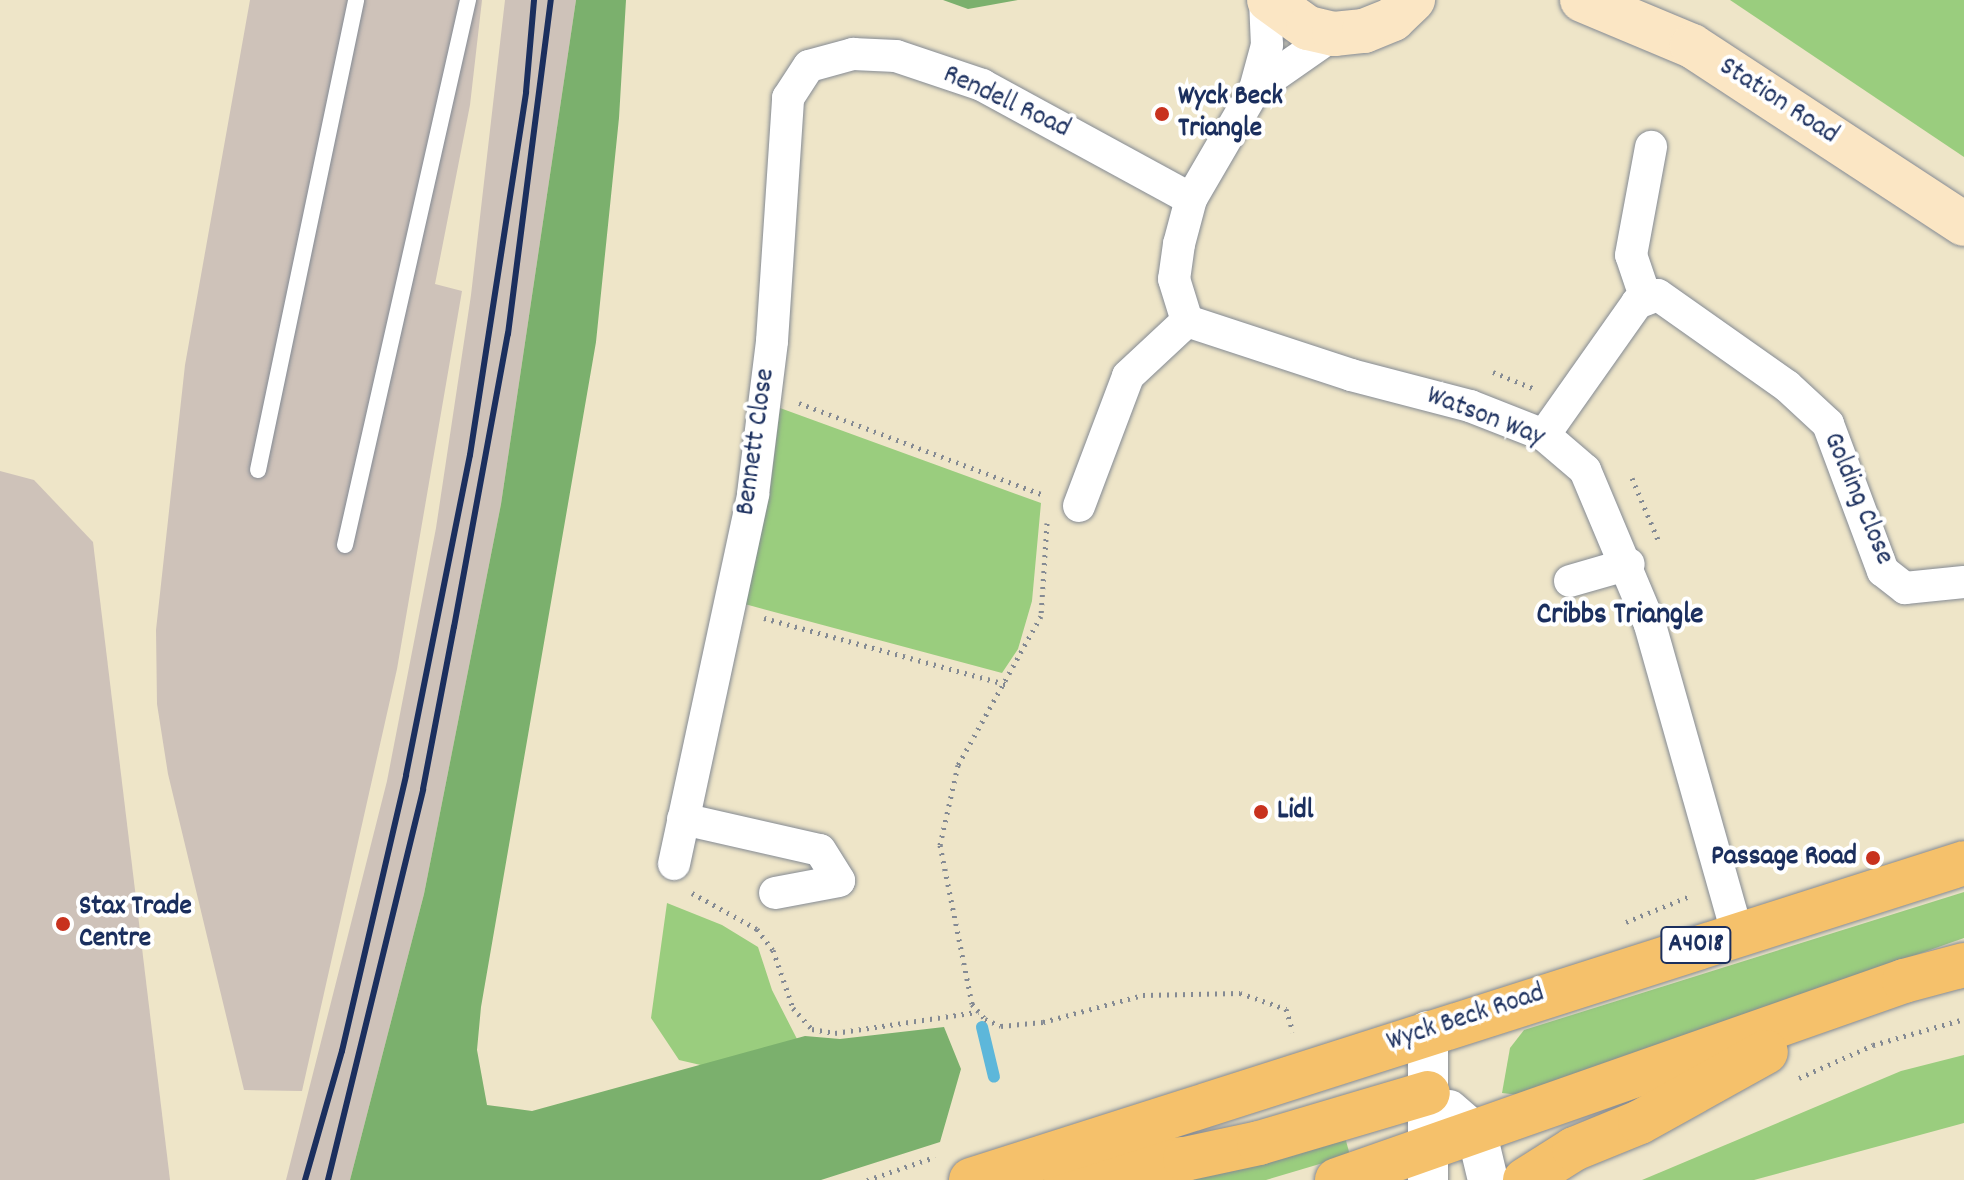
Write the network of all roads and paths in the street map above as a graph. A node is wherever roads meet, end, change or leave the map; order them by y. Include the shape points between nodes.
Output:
1 (356, 0) edge
2 (468, 0) edge
3 (1267, 0) edge
4 (1413, 0) edge
5 (1582, 0) edge
6 (1334, 34) junction
7 (809, 66) joint
8 (1255, 89) junction
9 (1651, 147) dead end
10 (1191, 199) junction
11 (1964, 224) edge
12 (1646, 299) junction
13 (1187, 321) junction
14 (765, 390) junction
15 (1544, 435) junction
16 (258, 470) dead end
17 (1066, 502) junction
18 (345, 545) dead end
19 (1629, 564) junction
20 (1570, 581) dead end
21 (1964, 582) edge
22 (727, 608) junction
23 (1006, 684) junction
24 (683, 819) junction
25 (1964, 863) edge
26 (674, 864) joint
27 (775, 893) dead end
28 (1737, 932) junction
29 (1964, 965) edge
30 (1861, 996) junction
31 (979, 1012) junction
32 (1428, 1031) junction
33 (1295, 1039) dead end
34 (1428, 1093) junction
35 (1477, 1134) junction
36 (1428, 1165) edge
37 (986, 1175) edge
38 (1337, 1180) edge
39 (1488, 1180) edge
40 (1525, 1180) edge

1 - 16 lane
2 - 18 lane
3 - 6 main road via 1308,28
3 - 8 street via 1267,45
4 - 6 main road via 1393,19 1364,31
5 - 11 main road, Station Road via 1692,46
6 - 8 street
7 - 10 street, Rendell Road via 853,54 896,56 968,80
7 - 14 street, Bennett Close via 788,98
8 - 10 street
9 - 12 street via 1631,255
10 - 13 street via 1174,279
12 - 15 street via 1637,303
12 - 21 street, Golding Close via 1658,295 1687,313 1787,386 1828,424 1883,571 1905,588
13 - 15 street, Watson Way via 1351,375 1470,406
13 - 17 street via 1128,376
14 - 17 path
14 - 22 street, Bennett Close via 753,494
15 - 19 street, Watson Way via 1585,470
17 - 23 path via 1044,536 1041,616
19 - 20 street
19 - 28 street, Watson Way
22 - 23 path
22 - 24 street, Bennett Close
23 - 31 path via 973,730 958,765 940,845 972,1004
24 - 26 street, Bennett Close
24 - 27 street via 820,850 839,881
25 - 28 main road, Wyck Beck Road / A4018
26 - 31 path via 670,882 757,929 773,950 793,1008 812,1029 835,1033
28 - 32 main road, Wyck Beck Road / A4018
29 - 30 main road
30 - 35 main road
30 - 40 main road via 1701,1090 1574,1149
31 - 33 path via 1001,1026 1018,1025 1143,995 1240,993 1286,1009
32 - 34 street
32 - 37 main road, Wyck Beck Road / A4018
34 - 35 street
34 - 36 street
34 - 37 main road via 1185,1159
35 - 36 main road
35 - 39 street
36 - 38 main road

